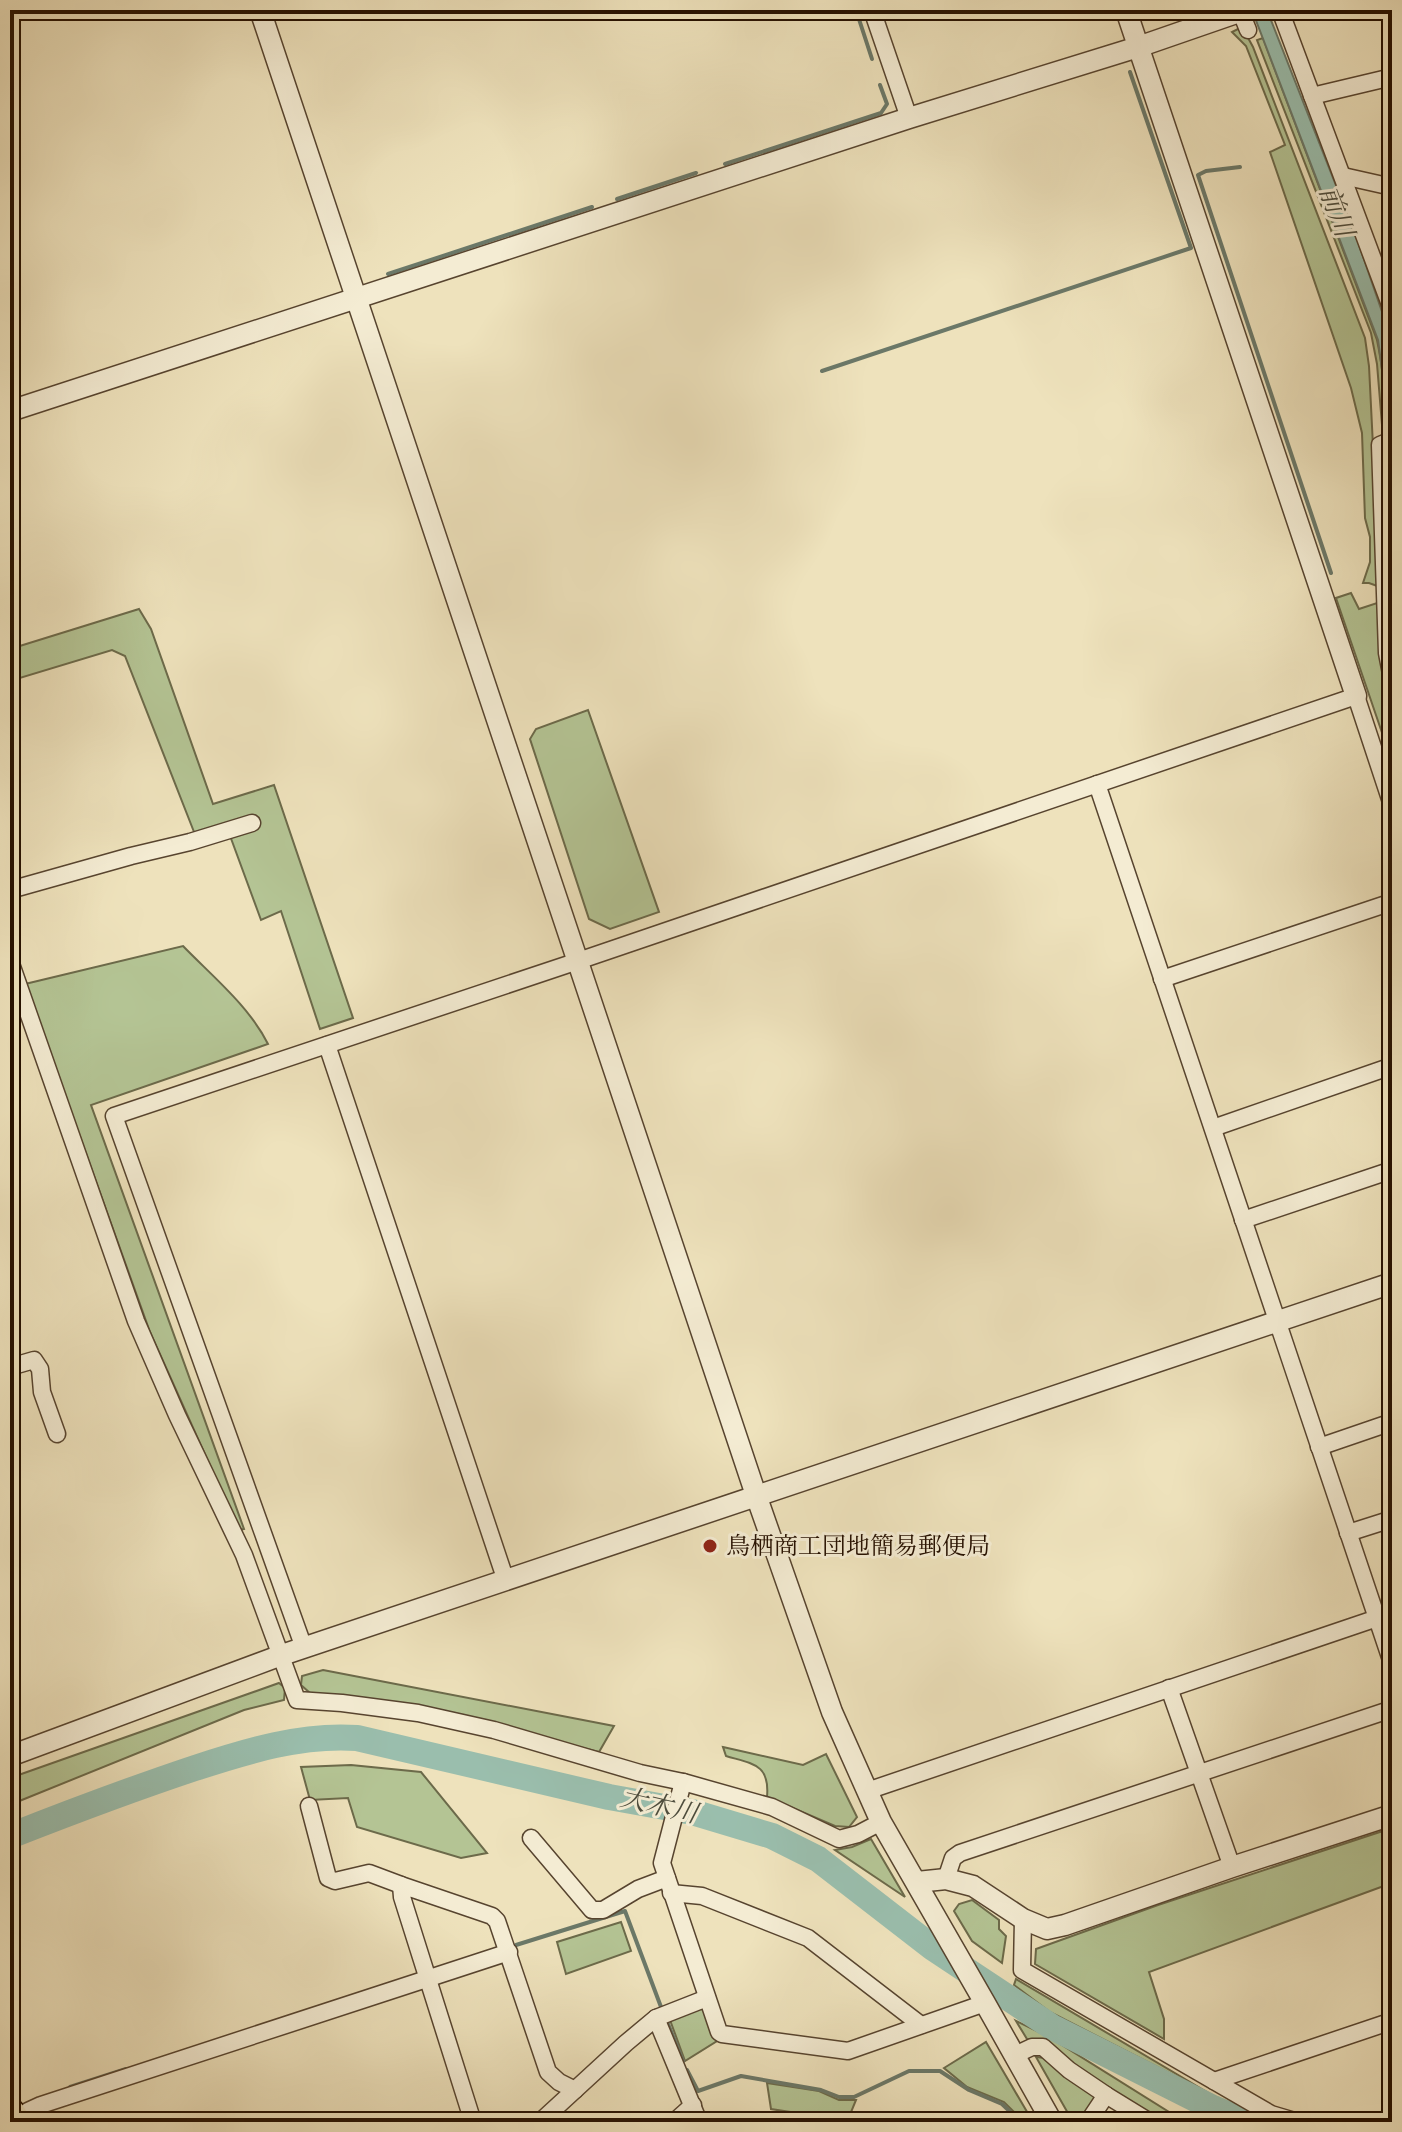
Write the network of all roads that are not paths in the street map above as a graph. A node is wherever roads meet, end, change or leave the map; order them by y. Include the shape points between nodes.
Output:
1 (260, 10) edge
2 (872, 10) edge
3 (1126, 10) edge
4 (1280, 10) edge
5 (1244, 15) edge
6 (1138, 47) junction
7 (1392, 77) edge
8 (1312, 96) junction
9 (909, 118) junction
10 (1343, 176) junction
11 (1392, 187) edge
12 (355, 299) junction
13 (1392, 310) edge
14 (10, 411) edge
15 (1389, 441) edge
16 (1392, 679) edge
17 (1356, 696) junction
18 (1097, 784) junction
19 (1392, 805) edge
20 (252, 823) dead end
21 (10, 890) edge
22 (1392, 902) edge
23 (10, 961) edge
24 (578, 961) junction
25 (1162, 979) junction
26 (327, 1045) junction
27 (1392, 1066) edge
28 (1213, 1128) junction
29 (1392, 1170) edge
30 (1243, 1220) junction
31 (1392, 1283) edge
32 (1277, 1321) junction
33 (10, 1367) edge
34 (1392, 1422) edge
35 (57, 1434) dead end
36 (1319, 1447) junction
37 (756, 1495) junction
38 (1392, 1519) edge
39 (1348, 1533) junction
40 (506, 1581) junction
41 (1384, 1616) edge
42 (304, 1648) junction
43 (279, 1656) junction
44 (1392, 1663) edge
45 (1169, 1688) junction
46 (1392, 1709) edge
47 (10, 1756) edge
48 (1199, 1773) junction
49 (682, 1786) junction
50 (867, 1791) junction
51 (309, 1806) dead end
52 (1392, 1815) edge
53 (881, 1822) junction
54 (531, 1838) dead end
55 (1232, 1867) junction
56 (946, 1879) junction
57 (917, 1882) junction
58 (401, 1885) junction
59 (669, 1886) junction
60 (1023, 1919) junction
61 (509, 1952) junction
62 (429, 1979) junction
63 (707, 1998) junction
64 (985, 2003) junction
65 (656, 2018) junction
66 (1392, 2021) edge
67 (921, 2025) junction
68 (1015, 2055) junction
69 (1214, 2081) junction
70 (575, 2090) junction
71 (1106, 2095) junction
72 (693, 2105) junction
73 (10, 2112) edge
74 (18, 2122) edge
75 (473, 2122) edge
76 (540, 2122) edge
77 (674, 2122) edge
78 (699, 2122) edge
79 (1052, 2122) edge
80 (1088, 2122) edge
81 (1150, 2122) edge
82 (1298, 2122) edge

1 - 12 street
2 - 9 street
3 - 6 street
4 - 8 street
5 - 6 street
6 - 9 street
6 - 17 street
7 - 8 street
8 - 10 street
9 - 12 street
10 - 11 street
10 - 13 street
12 - 14 street
12 - 24 street
15 - 16 street via 1380,445
17 - 18 street
17 - 19 street
18 - 24 street
18 - 25 street
20 - 21 street
22 - 25 street
23 - 43 street via 136,1321 244,1555
24 - 26 street
24 - 37 street
25 - 28 street
26 - 40 street
26 - 42 street via 114,1116
27 - 28 street
28 - 30 street
29 - 30 street
30 - 32 street
31 - 32 street
32 - 36 street
32 - 37 street
33 - 35 street via 34,1360
34 - 36 street
36 - 39 street
37 - 40 street
37 - 50 street via 832,1712
38 - 39 street
39 - 41 street
40 - 42 street
41 - 44 street
41 - 45 street
42 - 43 street
43 - 47 street
43 - 49 street via 297,1700 418,1713
45 - 48 street
45 - 50 street
46 - 48 street
48 - 55 street
48 - 56 street via 960,1853
49 - 53 street via 772,1807 839,1839
49 - 59 street via 662,1863
50 - 53 street
51 - 58 street via 328,1878 369,1873
52 - 55 street
53 - 57 street
54 - 59 street via 592,1910 603,1910 638,1889
55 - 60 street via 1065,1925 1047,1929
56 - 57 street
56 - 60 street via 973,1886
57 - 64 street
58 - 61 street via 492,1916
58 - 62 street
59 - 63 street
59 - 67 street via 808,1938
60 - 69 street via 1022,1970
61 - 62 street
61 - 70 street via 548,2072
62 - 74 street via 41,2105
62 - 75 street
63 - 65 street
63 - 67 street via 722,2034 848,2051
64 - 67 street
64 - 68 street
65 - 70 street
65 - 72 street
66 - 69 street
68 - 71 street via 1043,2047
68 - 79 street
69 - 82 street via 1271,2114
70 - 76 street
71 - 80 street
71 - 81 street
72 - 77 street
72 - 78 street
73 - 74 highway

